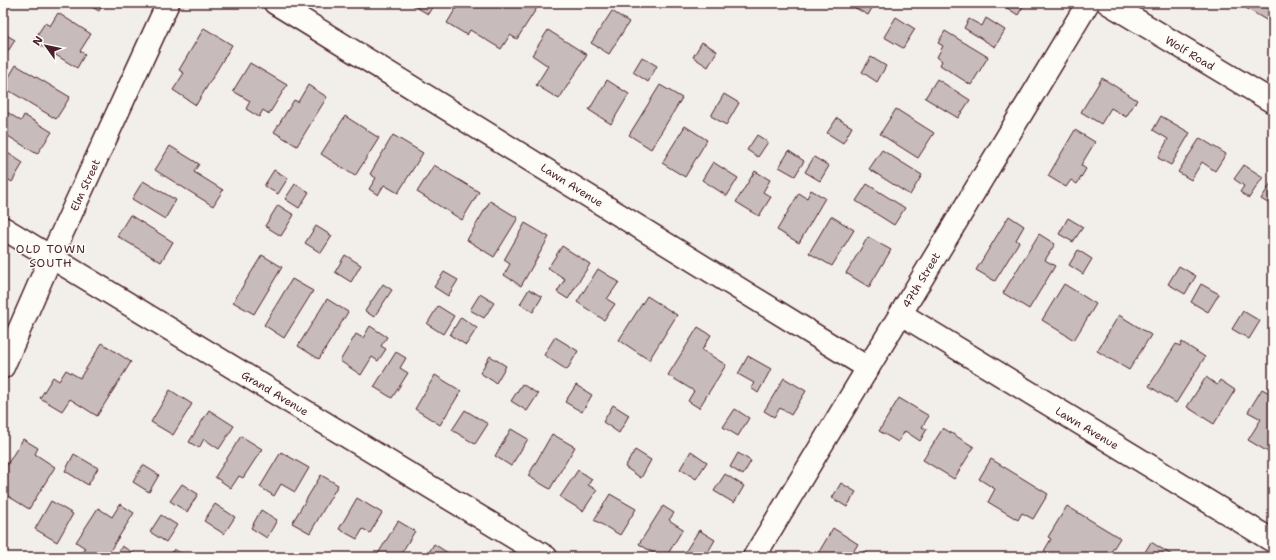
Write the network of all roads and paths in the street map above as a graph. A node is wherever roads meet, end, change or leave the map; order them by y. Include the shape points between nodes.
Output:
1 (168, 3) edge
2 (275, 3) edge
3 (1088, 3) edge
4 (1108, 3) edge
5 (1273, 102) edge
6 (3, 228) edge
7 (51, 257) junction
8 (900, 314) junction
9 (3, 367) edge
10 (868, 368) junction
11 (1273, 541) edge
12 (546, 557) edge
13 (754, 557) edge

1 - 7 street, Elm Street
2 - 10 street, Lawn Avenue
3 - 8 street, 47th Street
4 - 5 street, Wolf Road
6 - 7 street, Grand Avenue
7 - 9 street, Elm Street
7 - 12 street, Grand Avenue
8 - 10 street, 47th Street
8 - 11 street, Lawn Avenue
10 - 13 street, 47th Street

